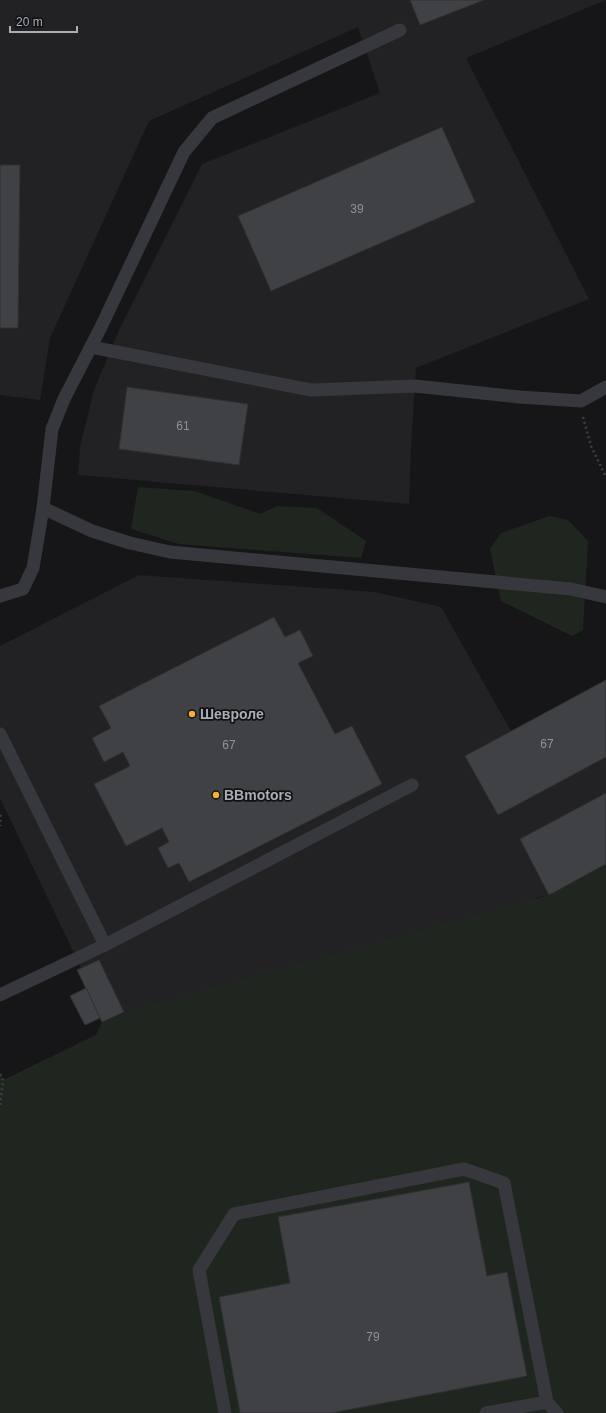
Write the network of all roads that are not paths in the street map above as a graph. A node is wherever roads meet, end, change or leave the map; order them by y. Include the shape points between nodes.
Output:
1 (400, 30) dead end
2 (91, 347) junction
3 (606, 387) edge
4 (43, 508) junction
5 (0, 596) edge
6 (606, 597) edge
7 (0, 734) edge
8 (412, 785) dead end
9 (105, 945) junction
10 (0, 995) edge
11 (547, 1402) junction
12 (225, 1413) edge
13 (486, 1413) edge
14 (557, 1413) edge

1 - 2 lane via 212,118 184,152
2 - 3 lane via 311,390 415,386 581,401
2 - 4 lane via 64,399 52,429
4 - 5 lane via 33,568 23,589
4 - 6 lane via 92,531 170,552 571,589
7 - 9 lane
8 - 9 lane
9 - 10 lane
11 - 12 lane via 504,1183 464,1169 234,1214 199,1270
11 - 13 lane
11 - 14 lane

